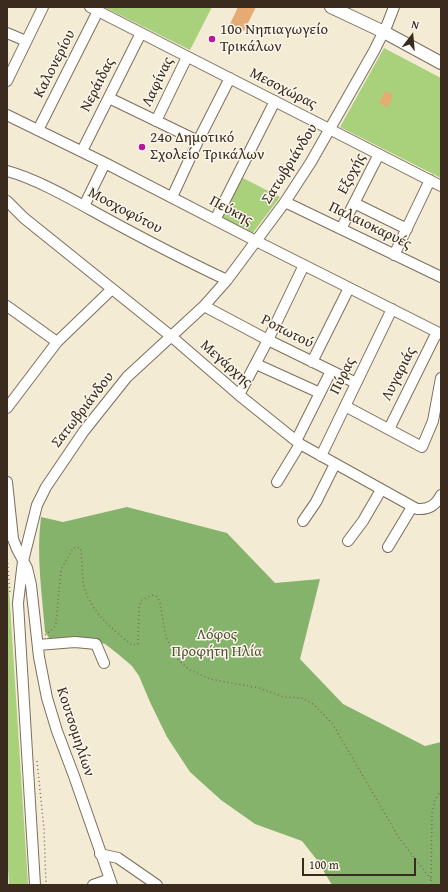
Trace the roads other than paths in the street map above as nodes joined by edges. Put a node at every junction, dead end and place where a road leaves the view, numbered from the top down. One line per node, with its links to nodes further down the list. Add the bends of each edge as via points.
1 (43, 7): 8 (street)
2 (331, 7): 5 (main road)
3 (394, 7): 5 (street, Σατωβριάνδου)
4 (94, 9): 7 (street, Μεσοχώρας); 18 (street, Καλονερίου)
5 (384, 32): 10 (main road); 17 (street, Σατωβριάνδου)
6 (7, 33): 8 (street)
7 (141, 33): 9 (street, Μεσοχώρας); 13 (street, Νεράιδας)
8 (26, 41): 12 (street)
9 (187, 57): 11 (street, Μεσοχώρας); 16 (street, Λαφίνας)
10 (441, 63)
11 (230, 78): 14 (street, Μεσοχώρας); 19 (street)
12 (7, 81)
13 (109, 98): 16 (street); 20 (street, Νεράιδας)
14 (275, 101): 17 (street, Μεσοχώρας); 31 (street)
15 (7, 115): 18 (street, Πεύκης)
16 (156, 121): 19 (street)
17 (330, 129): 21 (street, Μεσοχώρας); 28 (street, Σατωβριάνδου)
18 (38, 130): 20 (street, Πεύκης)
19 (198, 141): 26 (street)
20 (82, 151): 22 (street, Πεύκης)
21 (379, 154): 24 (street, Μεσοχώρας); 29 (street, Εξοχής)
22 (106, 163): 26 (street, Πεύκης); 30 (street)
23 (7, 171): 30 (street, Μοσχοφύτου)
24 (430, 180): 25 (street, Μεσοχώρας); 33 (street)
25 (441, 186)
26 (172, 197): 31 (street, Πεύκης)
27 (7, 201): 39 (street, Μεγάρχης, via 24,218)
28 (285, 202): 32 (street, Παλαιοκαρυές); 34 (street, Σατωβριάνδου)
29 (354, 203): 32 (street, Εξοχής); 33 (street)
30 (84, 206): 38 (street, Μοσχοφύτου, via 174,255)
31 (215, 220): 34 (street, Πεύκης)
32 (341, 229): 35 (street, Παλαιοκαρυές)
33 (407, 229): 35 (street)
34 (256, 242): 36 (street, Πεύκης); 38 (street, Σατωβριάνδου)
35 (394, 255): 37 (street, Παλαιοκαρυές)
36 (304, 265): 40 (street, Πεύκης); 46 (street)
37 (441, 276)
38 (227, 280): 42 (street, Σατωβριάνδου)
39 (112, 288): 45 (street, Μεγάρχης); 47 (street)
40 (349, 288): 43 (street, Πεύκης); 48 (street)
41 (7, 306): 47 (street)
42 (204, 306): 45 (street, Σατωβριάνδου); 46 (street, Ροπωτού)
43 (392, 309): 44 (street, Πεύκης); 52 (street, Πύρας)
44 (439, 333): 57 (street, Λυγαριάς)
45 (172, 337): 54 (street, Μεγάρχης); 69 (street, Σατωβριάνδου, via 124,382 84,431 52,478 37,505)
46 (268, 340): 48 (street, Ροπωτού); 49 (street)
47 (57, 342): 56 (street)
48 (312, 362): 50 (street, Ροπωτού)
49 (256, 364): 53 (street); 54 (street)
50 (331, 371): 52 (street, Ροπωτού); 53 (street)
51 (441, 378): 57 (street, via 433,421 422,447)
52 (356, 383): 55 (street, Πύρας)
53 (320, 393): 58 (street)
54 (239, 395): 58 (street, Μεγάρχης)
55 (345, 406): 57 (street); 59 (street, Πύρας)
56 (7, 408)
57 (389, 429)
58 (298, 442): 59 (street, Μεγάρχης); 62 (street)
59 (321, 456): 60 (street, Μεγάρχης)
60 (335, 464): 63 (street, Μεγάρχης); 66 (street)
61 (7, 482): 69 (street, Κουτσομηλίων, via 16,549)
62 (277, 482)
63 (381, 490): 65 (street, Μεγάρχης); 67 (street)
64 (441, 495): 65 (street, via 431,507)
65 (412, 507): 68 (street)
66 (304, 521)
67 (348, 541)
68 (388, 547)
69 (23, 561): 70 (street, Κουτσομηλίων, via 31,585); 74 (street, Σατωβριάνδου, via 18,615)
70 (37, 641): 71 (street, via 96,644); 72 (street, Κουτσομηλίων, via 51,714)
71 (104, 663)
72 (100, 854): 73 (street, Κουτσομηλίων); 76 (street, via 118,858)
73 (111, 882): 75 (street)
74 (35, 885)
75 (92, 885)
76 (157, 885)

